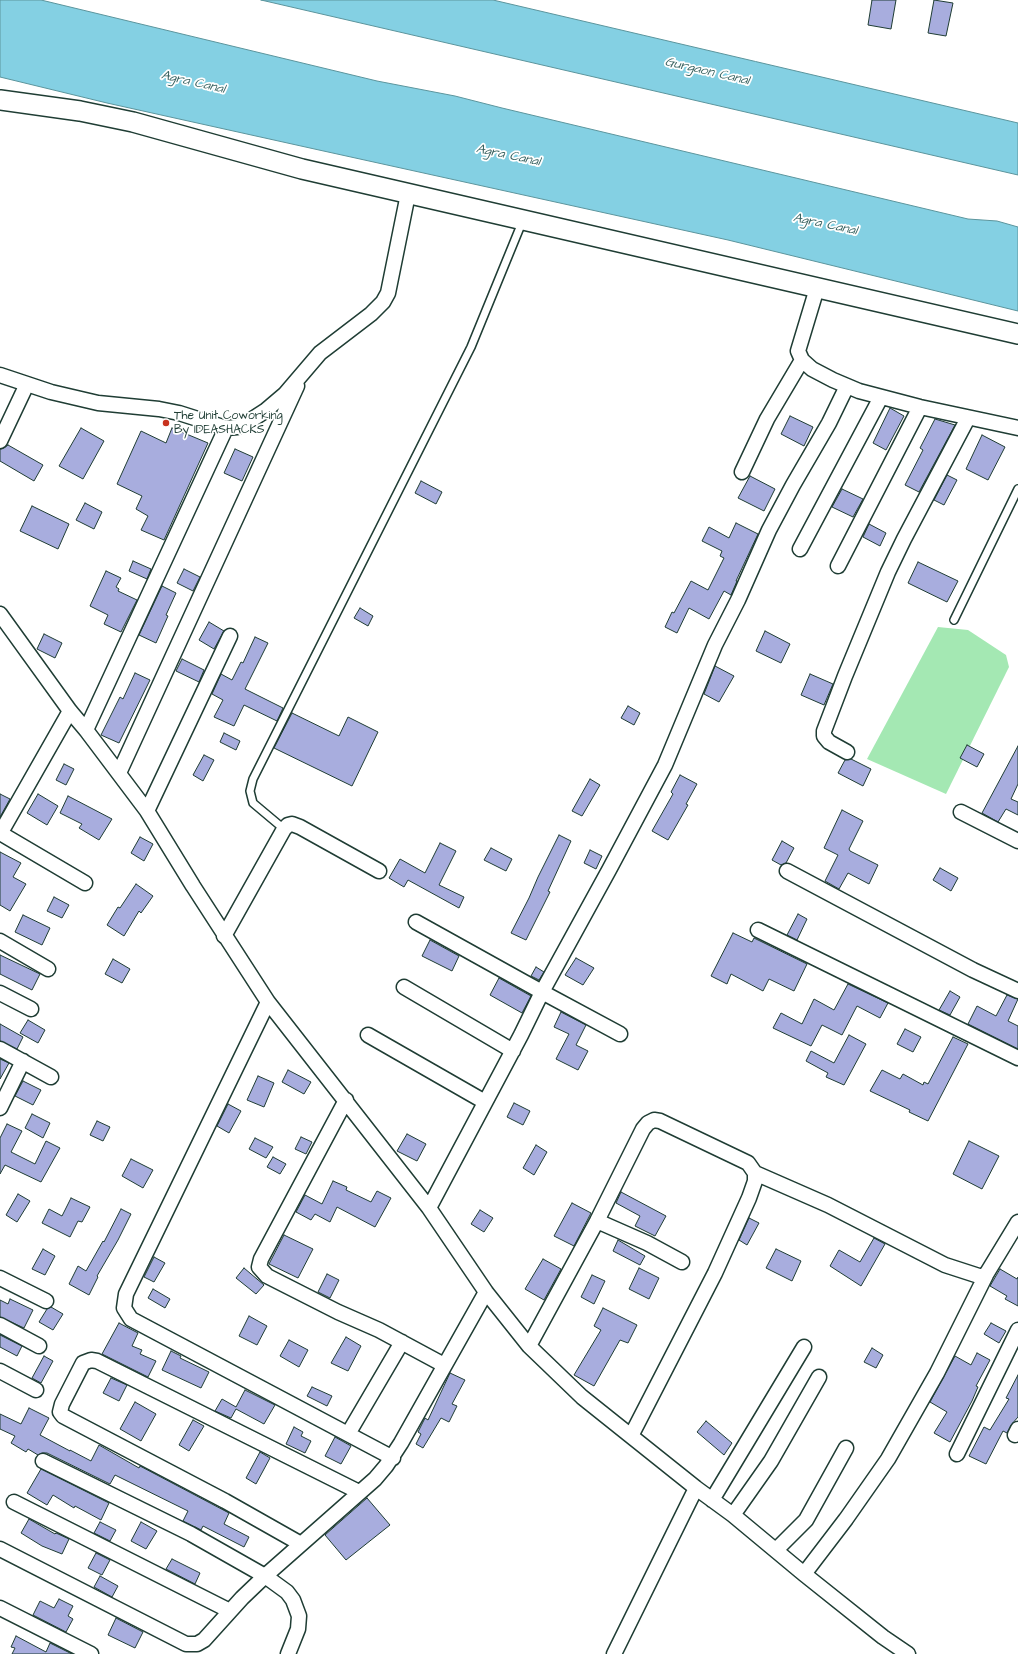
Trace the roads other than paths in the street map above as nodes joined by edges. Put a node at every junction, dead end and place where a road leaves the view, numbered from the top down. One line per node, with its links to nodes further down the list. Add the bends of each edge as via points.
1 (0, 100): 2 (street, via 133,122 302,169)
2 (408, 194): 3 (street); 7 (street, via 392,277 383,302 372,314 320,353)
3 (523, 220): 4 (street); 30 (lane, via 471,347 254,779 250,791 253,803)
4 (817, 288): 5 (street); 6 (street, via 798,346)
5 (1018, 334)
6 (802, 360): 10 (street, via 812,369); 17 (street, via 767,419)
7 (302, 374): 14 (street, via 265,411 242,425); 27 (street)
8 (0, 375): 9 (street)
9 (27, 384): 14 (street, via 98,403 159,408); 16 (street)
10 (847, 386): 11 (street); 42 (street, via 826,429 769,530 664,765)
11 (881, 397): 12 (street); 19 (street)
12 (920, 407): 13 (street); 20 (street)
13 (968, 418): 15 (street); 26 (street, via 893,561 824,731 824,736 829,742)
14 (226, 428): 25 (street)
15 (1018, 428)
16 (0, 441)
17 (742, 472)
18 (1018, 489): 22 (lane)
19 (800, 548)
20 (838, 566)
21 (0, 614): 24 (street)
22 (954, 620)
23 (230, 636): 28 (street)
24 (70, 711): 25 (street); 31 (street)
25 (86, 730): 27 (street)
26 (847, 752)
27 (118, 773): 28 (street)
28 (147, 811): 38 (street)
29 (961, 812): 32 (street)
30 (284, 829): 33 (street, via 292,824 300,827); 38 (street)
31 (0, 834): 35 (street)
32 (1018, 841)
33 (379, 871)
34 (787, 871): 43 (street)
35 (85, 883)
36 (416, 922): 42 (street)
37 (758, 930): 51 (street)
38 (224, 936): 45 (street)
39 (0, 941): 40 (street)
40 (48, 969)
41 (404, 987): 50 (street)
42 (542, 992): 47 (street); 50 (street)
43 (1018, 992)
44 (0, 993): 46 (street)
45 (268, 1002): 54 (street); 76 (street, via 126,1294 124,1308 131,1319)
46 (31, 1009)
47 (620, 1034)
48 (368, 1035): 55 (street)
49 (0, 1049): 52 (street)
50 (513, 1051): 55 (street)
51 (1018, 1058)
52 (23, 1061): 53 (street); 56 (street)
53 (51, 1077)
54 (346, 1100): 58 (street); 68 (street, via 260,1259 259,1267 267,1276)
55 (485, 1102): 58 (street)
56 (0, 1108)
57 (755, 1174): 59 (street, via 753,1168 743,1160 654,1120 643,1129); 62 (street, via 828,1205 944,1265 982,1277); 77 (street, via 749,1198 715,1273)
58 (429, 1208): 64 (street)
59 (597, 1221): 61 (street, via 648,1243); 70 (street)
60 (1018, 1222): 62 (street)
61 (682, 1262)
62 (986, 1275): 90 (street, via 937,1373 888,1459)
63 (0, 1278): 65 (street)
64 (486, 1292): 70 (street); 72 (street)
65 (46, 1301)
66 (0, 1325): 69 (street)
67 (1018, 1330): 79 (street)
68 (402, 1342): 72 (street); 76 (street)
69 (39, 1346)
70 (529, 1346): 77 (street, via 582,1397)
71 (804, 1347): 84 (street)
72 (444, 1365): 80 (street)
73 (0, 1371): 75 (street)
74 (819, 1377): 86 (street, via 771,1461)
75 (36, 1390)
76 (348, 1434): 80 (street)
77 (630, 1436): 82 (street)
78 (846, 1448): 89 (street, via 806,1520)
79 (957, 1454)
80 (393, 1458): 83 (street, via 380,1474)
81 (44, 1461): 91 (street, via 191,1534)
82 (696, 1488): 84 (street); 96 (street)
83 (359, 1492): 87 (street); 87 (street, via 97,1361 84,1363 62,1404 60,1412 63,1416 224,1500)
84 (712, 1500): 86 (street)
85 (14, 1502): 93 (street)
86 (733, 1515): 89 (street)
87 (301, 1544): 91 (street)
88 (0, 1549): 93 (street, via 186,1644 197,1644 204,1640)
89 (776, 1550): 90 (street)
90 (804, 1574): 97 (street)
91 (265, 1576): 93 (street); 95 (street, via 287,1592 294,1600 300,1616 298,1629)
92 (0, 1608): 94 (street)
93 (230, 1611)
94 (87, 1653)
95 (288, 1654)
96 (614, 1654)
97 (908, 1654)

